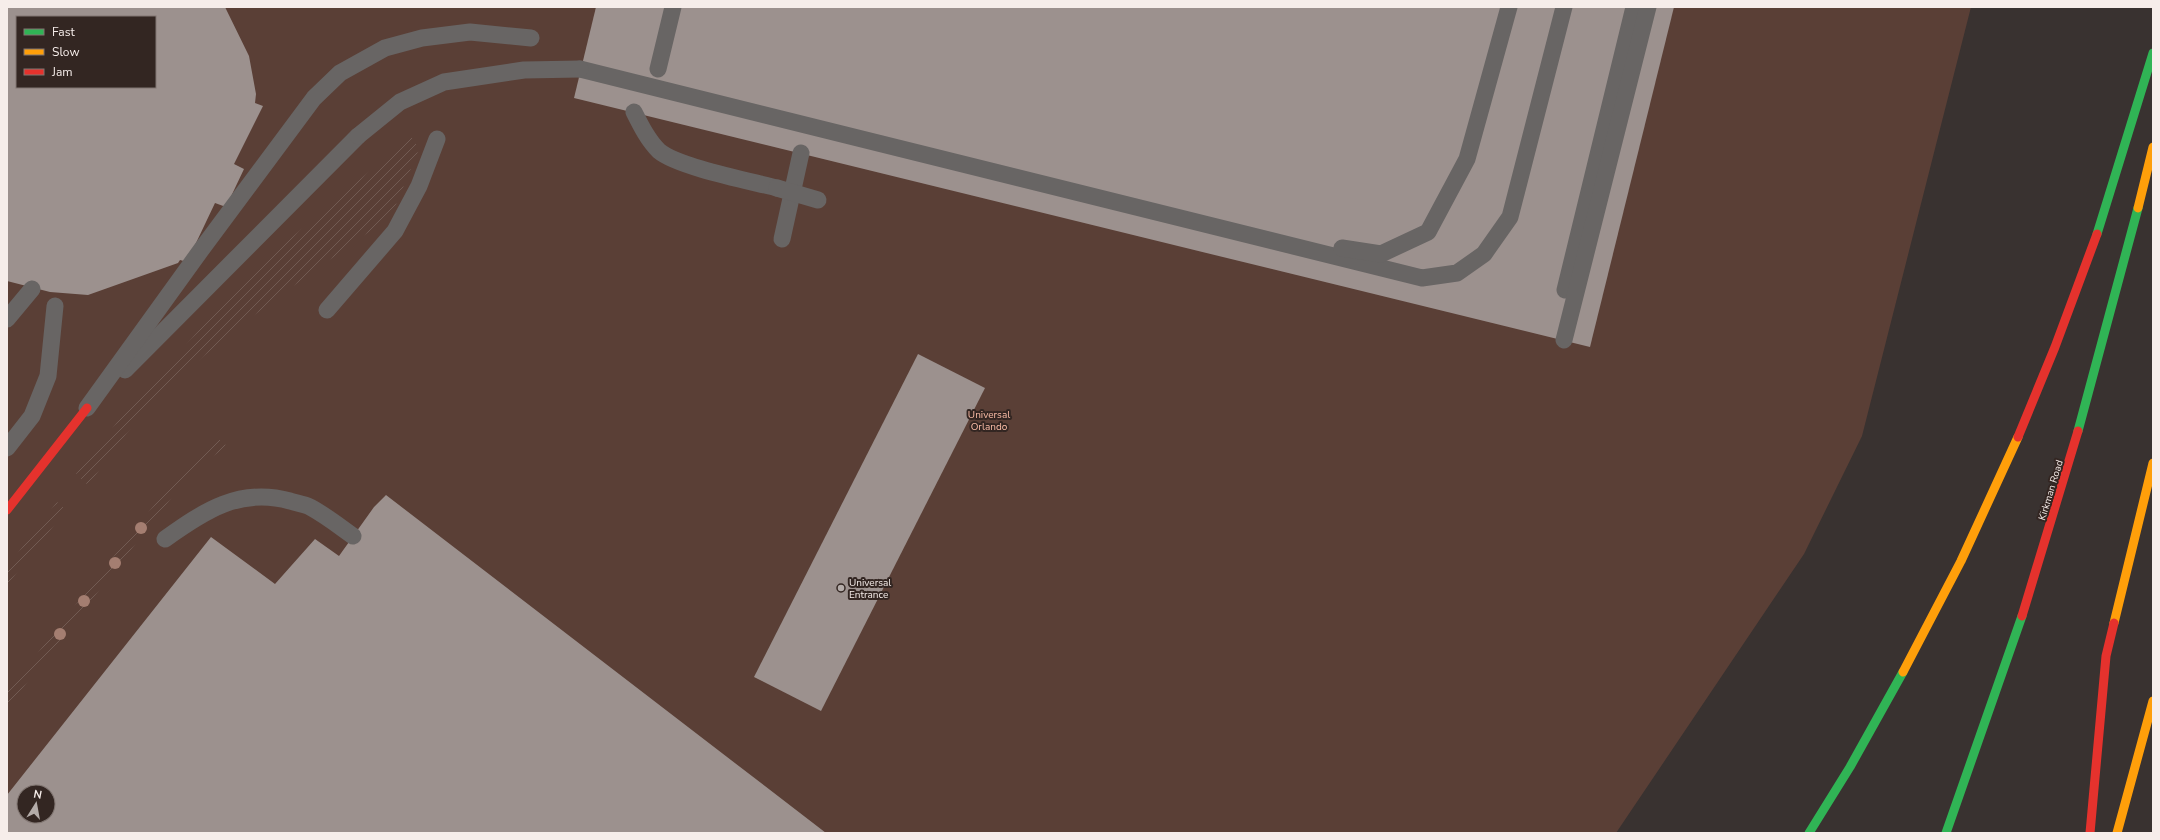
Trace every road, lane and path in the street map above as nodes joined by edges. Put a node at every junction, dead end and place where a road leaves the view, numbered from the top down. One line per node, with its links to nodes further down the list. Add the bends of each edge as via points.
1 (673, 7): 8 (lane)
2 (1509, 7): 14 (lane, via 1467,160 1428,232 1381,254)
3 (1564, 7): 14 (lane, via 1510,217 1484,254 1457,273 1422,278)
4 (1634, 7): 5 (lane, via 1560,334)
5 (1648, 7)
6 (531, 38): 20 (lane, via 470,32 422,38 385,48 340,73 314,98)
7 (2153, 53): 27 (main road, via 2083,273 2037,393 1985,510 1932,619 1862,745)
8 (658, 69)
9 (634, 112): 13 (lane, bridge, via 660,152 680,162)
10 (437, 139): 18 (lane, via 419,186 395,231)
11 (2153, 147): 28 (main road, Kirkman Road, via 2122,273 2074,448 2034,579)
12 (801, 154): 15 (lane)
13 (818, 200)
14 (1245, 233): 20 (lane, bridge, via 1018,179 580,68 524,70 444,82 400,102 358,136)
15 (782, 239)
16 (32, 289): 19 (lane)
17 (55, 306): 21 (lane, via 48,376 32,416)
18 (327, 310)
19 (7, 319)
20 (87, 408): 23 (main road)
21 (7, 448)
22 (2153, 463): 29 (main road, via 2106,656)
23 (7, 510)
24 (353, 536): 25 (lane, via 309,507 274,497 253,496 227,502 194,518)
25 (165, 539)
26 (2153, 700): 30 (main road)
27 (1809, 833)
28 (1946, 833)
29 (2090, 833)
30 (2117, 833)

